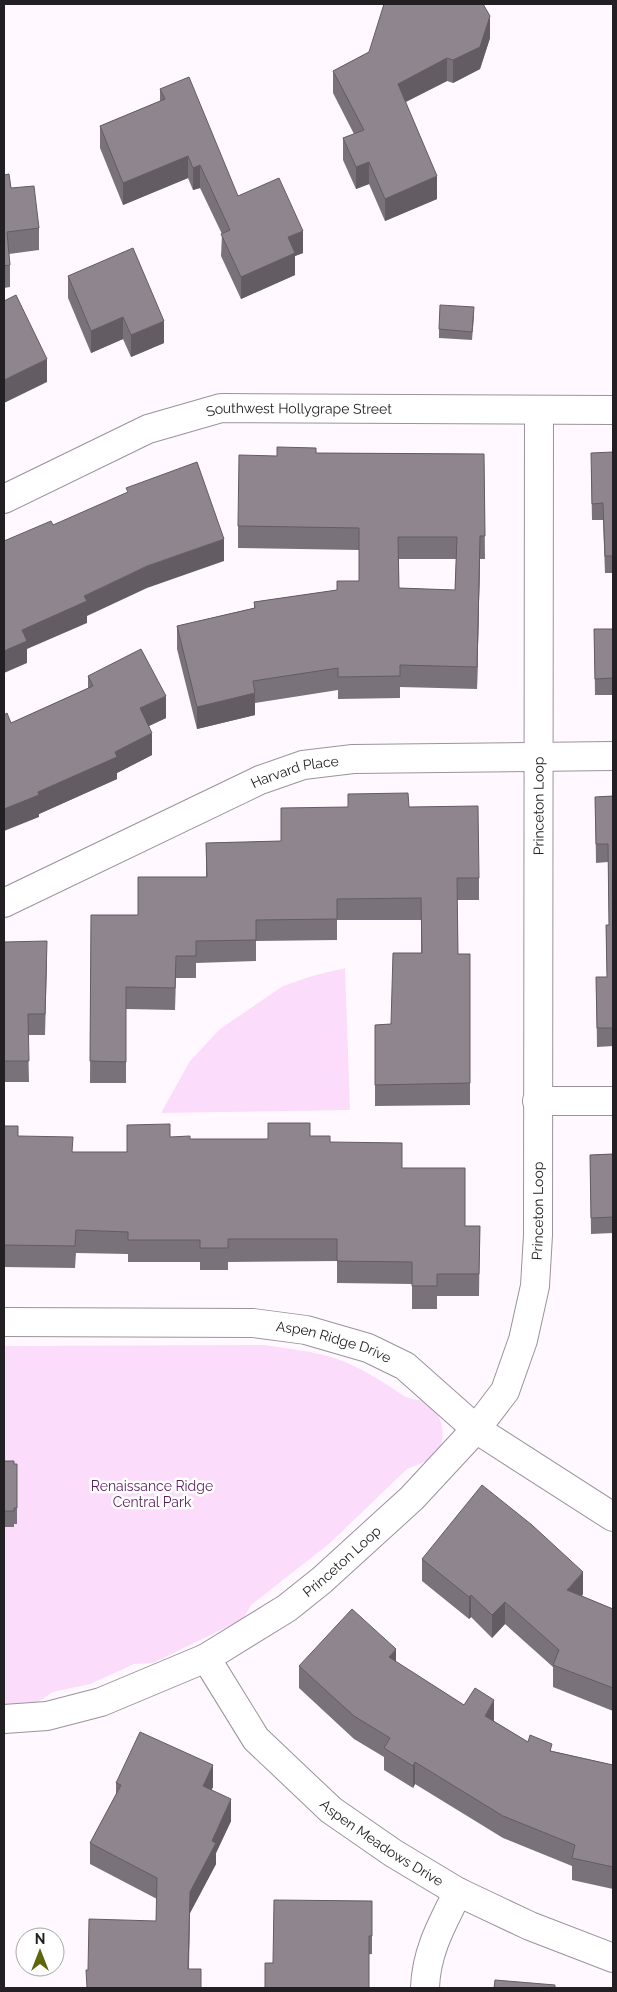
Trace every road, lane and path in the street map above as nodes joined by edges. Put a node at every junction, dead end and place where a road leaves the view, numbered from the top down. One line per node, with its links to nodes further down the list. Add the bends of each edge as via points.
1 (539, 410): 2 (street, Southwest Hollygrape Street); 3 (street, Southwest Hollygrape Street, via 221,408 148,430); 4 (street, Princeton Loop)
2 (613, 410)
3 (4, 498)
4 (538, 756): 5 (street, Harvard Place); 6 (street, Harvard Place, via 388,758 303,765 260,780); 7 (street, Princeton Loop)
5 (613, 756)
6 (4, 903)
7 (537, 1101): 8 (street); 10 (street, Princeton Loop, via 535,1286 523,1340 505,1391)
8 (613, 1102)
9 (4, 1322): 10 (street, Aspen Ridge Drive, via 253,1323 306,1330 368,1348 405,1366)
10 (476, 1429): 11 (street, Aspen Ridge Drive); 12 (street, Princeton Loop, via 412,1498 322,1580 287,1608)
11 (613, 1517)
12 (206, 1658): 13 (street, Princeton Loop, via 101,1702 47,1716); 14 (street, Aspen Meadows Drive, via 256,1739 331,1810)
13 (4, 1719)
14 (458, 1892): 15 (street, Aspen Meadows Drive, via 530,1926); 16 (street, via 433,1943)
15 (613, 1958)
16 (425, 1988)

